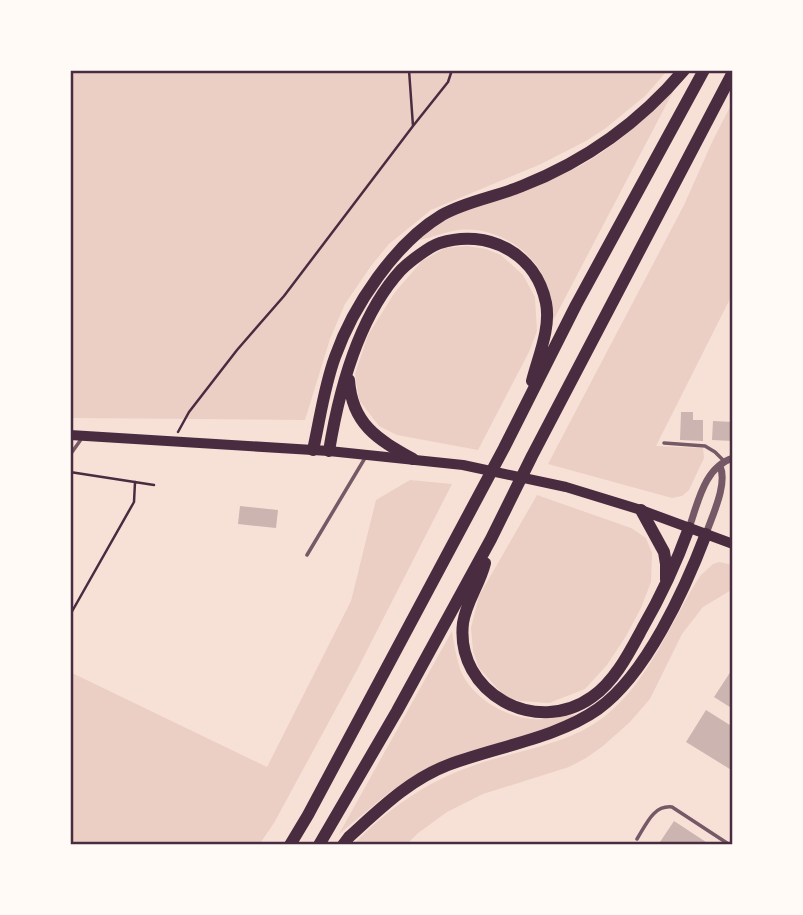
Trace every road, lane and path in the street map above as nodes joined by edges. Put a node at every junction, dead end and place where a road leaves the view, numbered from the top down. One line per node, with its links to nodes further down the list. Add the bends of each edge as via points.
1 (408, 70): 6 (path)
2 (452, 70): 6 (path, via 449,82)
3 (684, 70): 13 (highway, via 619,133 522,186 442,215 392,259 373,282 334,358)
4 (704, 70): 8 (highway)
5 (733, 72): 26 (highway)
6 (413, 126): 11 (path, via 189,412)
7 (348, 372): 8 (highway, via 374,308 402,270 437,243 478,238 519,256 542,286 547,319); 14 (highway); 18 (highway, via 350,394 362,423)
8 (526, 405): 32 (highway)
9 (70, 435): 10 (main road)
10 (83, 437): 11 (main road); 15 (lane)
11 (173, 440): 13 (main road)
12 (664, 443): 19 (lane, via 705,446)
13 (313, 450): 14 (main road)
14 (329, 451): 16 (main road)
15 (70, 455)
16 (367, 455): 18 (main road); 28 (lane)
17 (733, 458): 19 (street)
18 (413, 459): 23 (main road, via 566,488)
19 (722, 464): 24 (street, via 707,480); 25 (street, via 722,484)
20 (70, 472): 21 (path)
21 (135, 482): 22 (path); 30 (path, via 134,502)
22 (154, 485)
23 (641, 510): 24 (main road); 29 (highway, via 664,552)
24 (689, 528): 25 (main road); 29 (highway)
25 (706, 534): 27 (main road); 34 (highway, via 655,641 614,696 561,729 445,766 401,790)
26 (491, 539): 29 (highway, via 463,623 464,645 481,682 492,694 520,709 569,709 592,697 628,655); 33 (highway)
27 (733, 544)
28 (307, 555)
29 (666, 587)
30 (70, 615)
31 (637, 839): 35 (lane, via 652,815 672,807)
32 (290, 845)
33 (319, 845)
34 (343, 845)
35 (730, 845)

